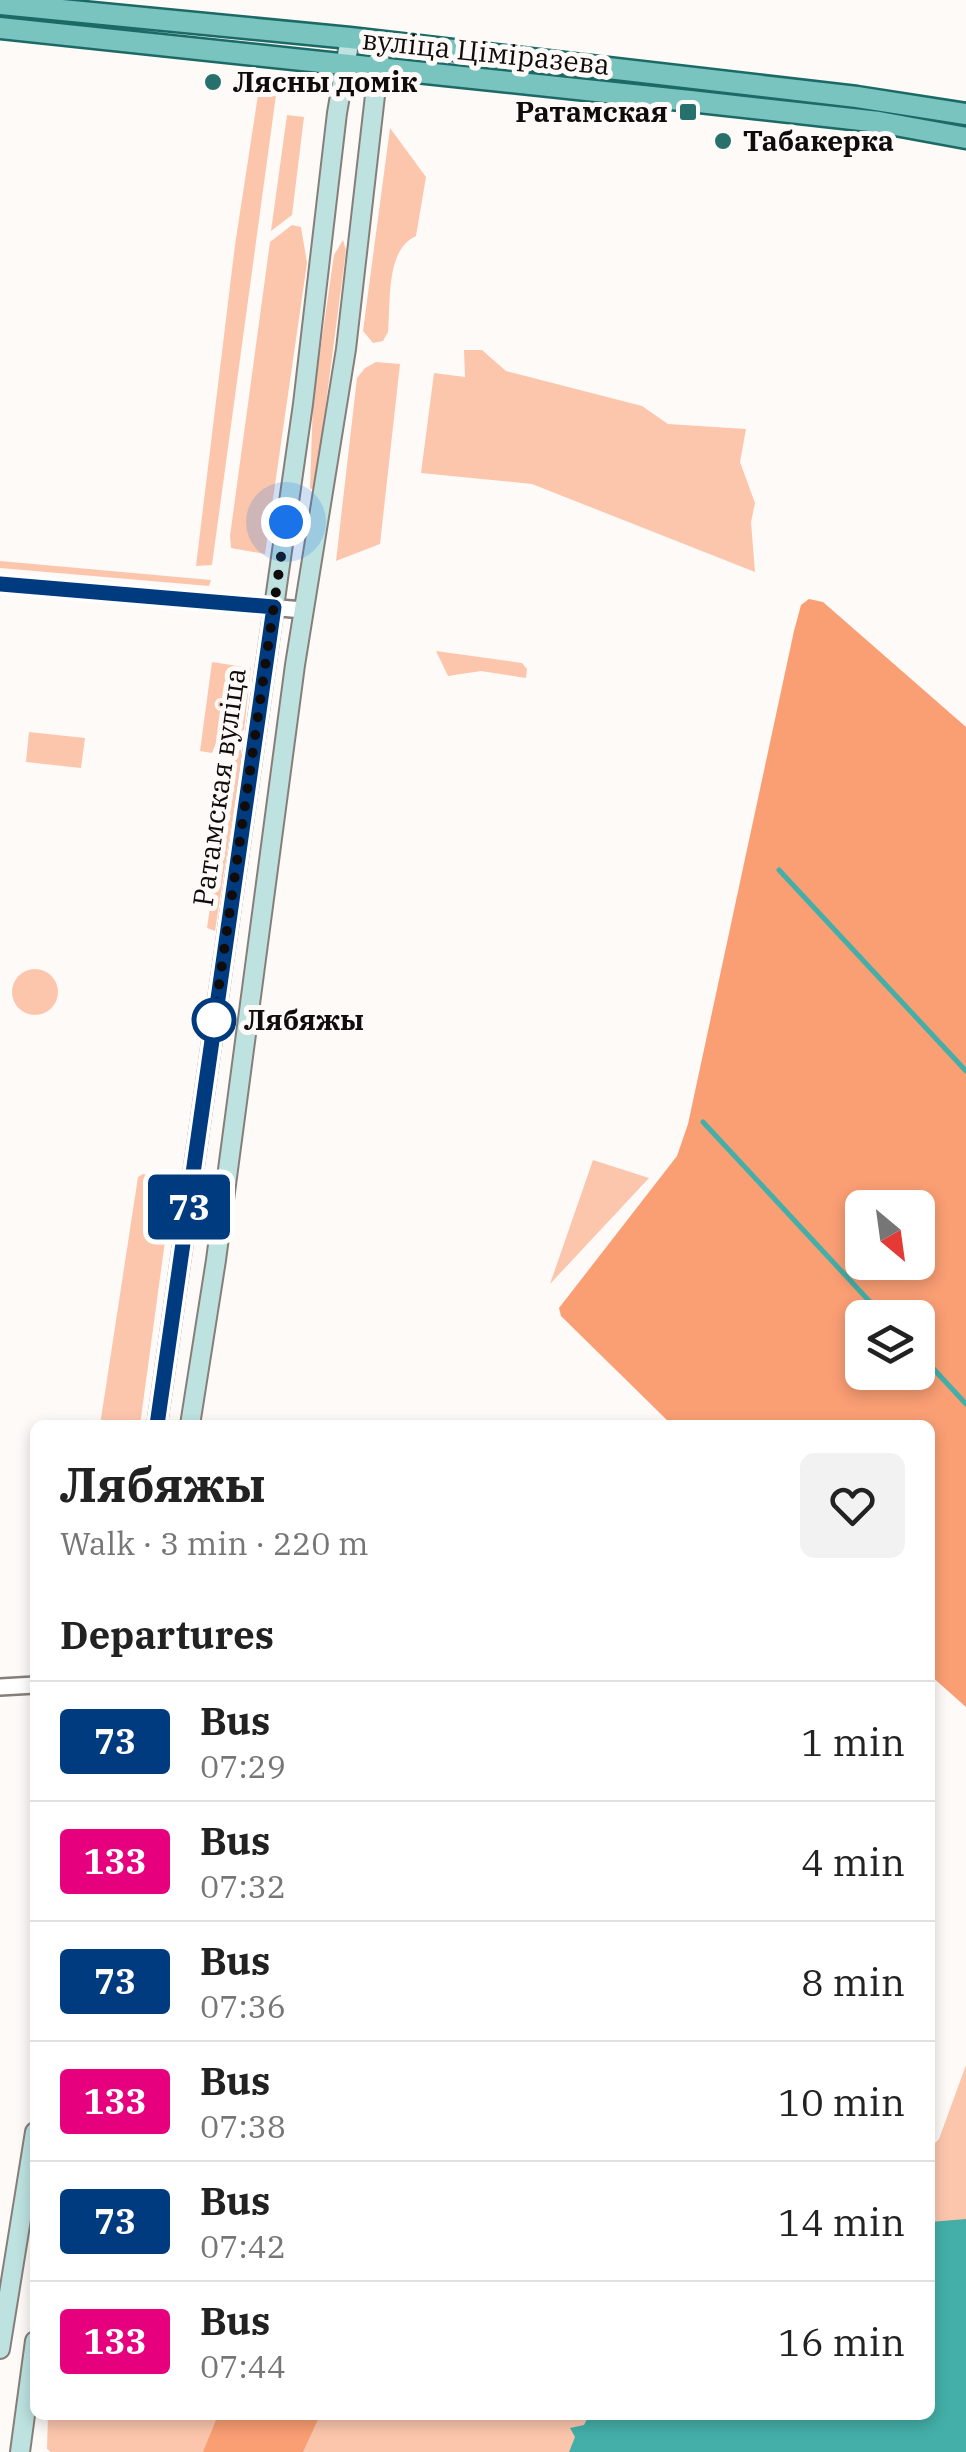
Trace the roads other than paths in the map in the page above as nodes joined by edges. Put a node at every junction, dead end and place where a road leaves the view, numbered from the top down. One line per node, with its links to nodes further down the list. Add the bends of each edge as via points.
1 (0, 4): 3 (main road, вуліца Ціміразева)
2 (0, 28): 5 (main road, вуліца Ціміразева)
3 (350, 38): 4 (main road, вуліца Ціміразева); 5 (main road, Ратамская вуліца)
4 (381, 43): 6 (main road, Ратамская вуліца); 7 (main road, вуліца Ціміразева)
5 (344, 64): 6 (main road, вуліца Ціміразева); 10 (main road, Ратамская вуліца)
6 (378, 68): 8 (main road, вуліца Ціміразева, via 860,120); 11 (main road, Ратамская вуліца, via 346,349)
7 (966, 114)
8 (966, 138)
9 (0, 584): 10 (street)
10 (274, 607): 11 (street); 12 (main road, Ратамская вуліца)
11 (303, 610): 13 (main road, Ратамская вуліца)
12 (158, 1420)
13 (191, 1420)
14 (30, 1685): 15 (street)
15 (0, 1687)
16 (30, 2163): 17 (main road)
17 (0, 2348)
18 (30, 2377): 19 (main road)
19 (20, 2452)

